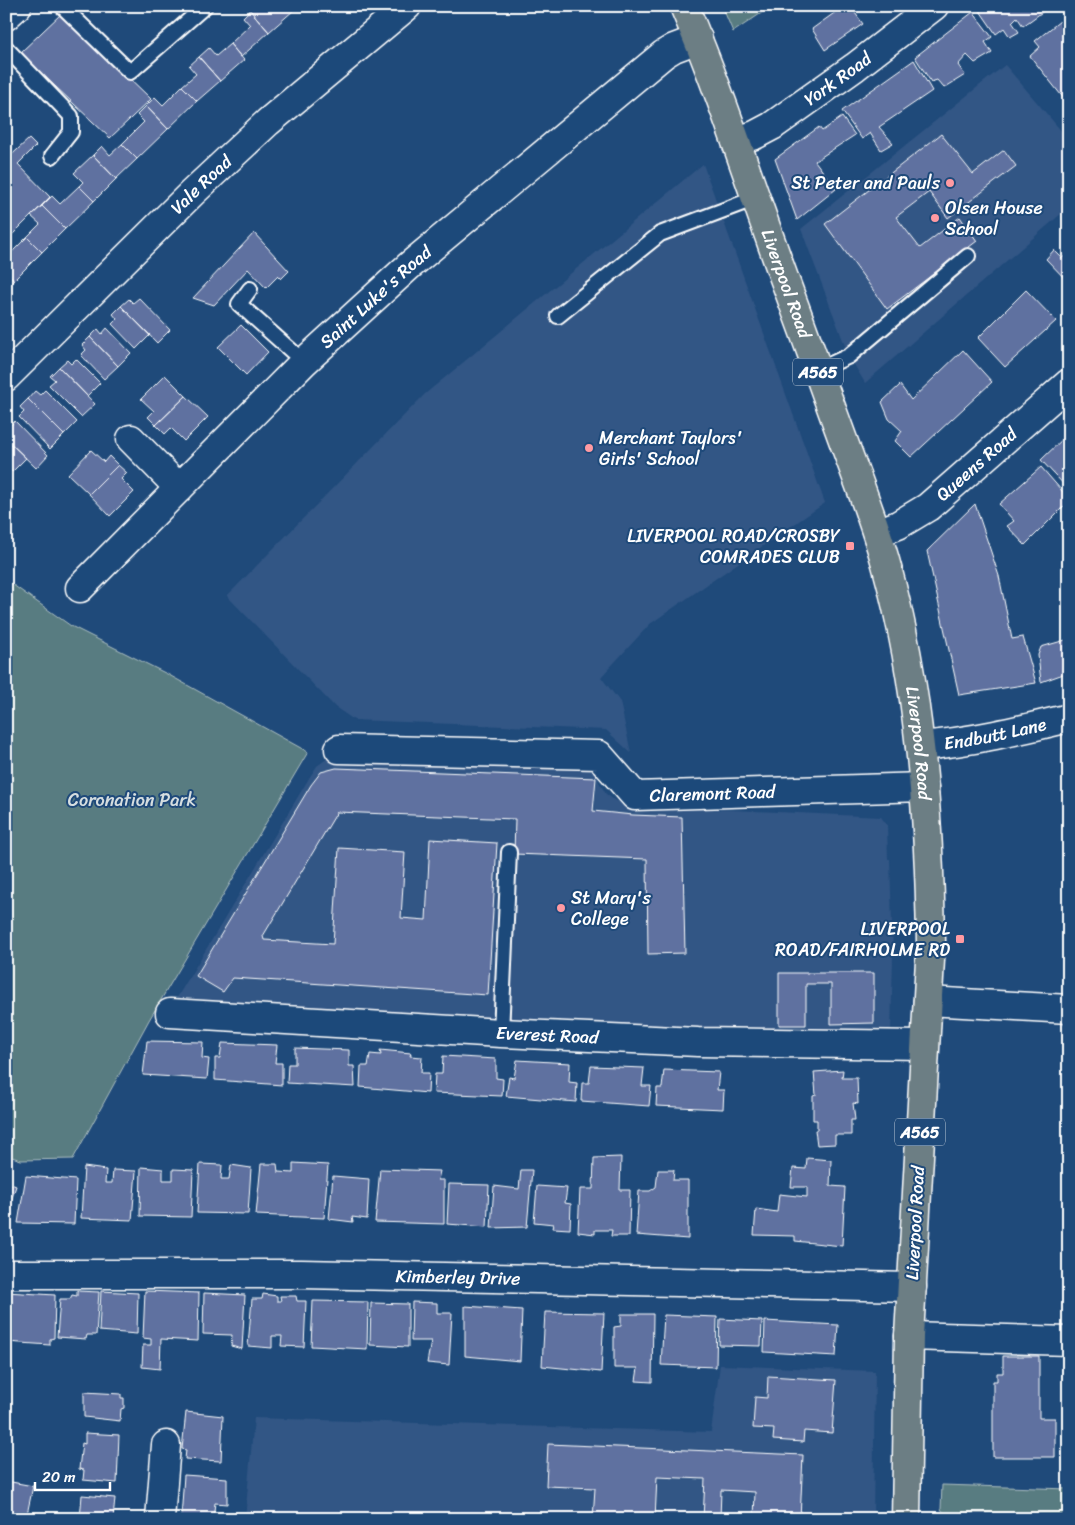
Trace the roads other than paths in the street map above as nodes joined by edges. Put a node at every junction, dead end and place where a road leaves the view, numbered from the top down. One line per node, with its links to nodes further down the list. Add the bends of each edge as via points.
1 (17, 6): 7 (street)
2 (62, 6): 3 (lane, via 130,72)
3 (205, 6)
4 (407, 6): 18 (street, Vale Road, via 268,122)
5 (684, 6): 8 (highway, Liverpool Road / A565)
6 (934, 6): 10 (street, York Road, via 772,126)
7 (6, 16)
8 (698, 39): 10 (highway, Liverpool Road / A565); 16 (street, Saint Luke's Road, via 664,54 624,86 409,266)
9 (6, 48): 11 (lane, via 71,116 71,132)
10 (736, 142): 12 (highway, Liverpool Road / A565)
11 (52, 156)
12 (756, 198): 15 (lane, via 660,234); 17 (highway, Liverpool Road / A565)
13 (968, 256): 17 (lane, via 850,356)
14 (250, 289): 16 (lane, via 239,304)
15 (558, 316)
16 (304, 362): 21 (street, Saint Luke's Road)
17 (818, 370): 22 (highway, Liverpool Road / A565)
18 (6, 378)
19 (1069, 382): 22 (street, Queens Road, via 928,507)
20 (131, 440): 21 (street)
21 (179, 488): 23 (street, Saint Luke's Road)
22 (877, 533): 25 (highway, Liverpool Road / A565, via 905,642)
23 (80, 588)
24 (1069, 718): 25 (street, Endbutt Lane, via 954,743)
25 (920, 746): 27 (highway, Liverpool Road / A565)
26 (339, 749): 27 (street, Claremont Road, via 599,755 635,796)
27 (924, 787): 29 (highway, Liverpool Road / A565, via 930,878)
28 (509, 852): 32 (lane)
29 (928, 1001): 30 (street); 33 (highway, Liverpool Road / A565)
30 (1069, 1009)
31 (170, 1013): 32 (street, Everest Road)
32 (501, 1033): 33 (street, Everest Road, via 698,1042)
33 (924, 1046): 35 (highway, Liverpool Road / A565)
34 (6, 1274): 35 (street, Kimberley Drive, via 312,1274)
35 (912, 1287): 36 (highway, Liverpool Road / A565)
36 (909, 1336): 37 (street); 40 (highway, Liverpool Road / A565)
37 (1069, 1341)
38 (166, 1445): 39 (street)
39 (160, 1519)
40 (906, 1519): 41 (lane)
41 (922, 1519)

